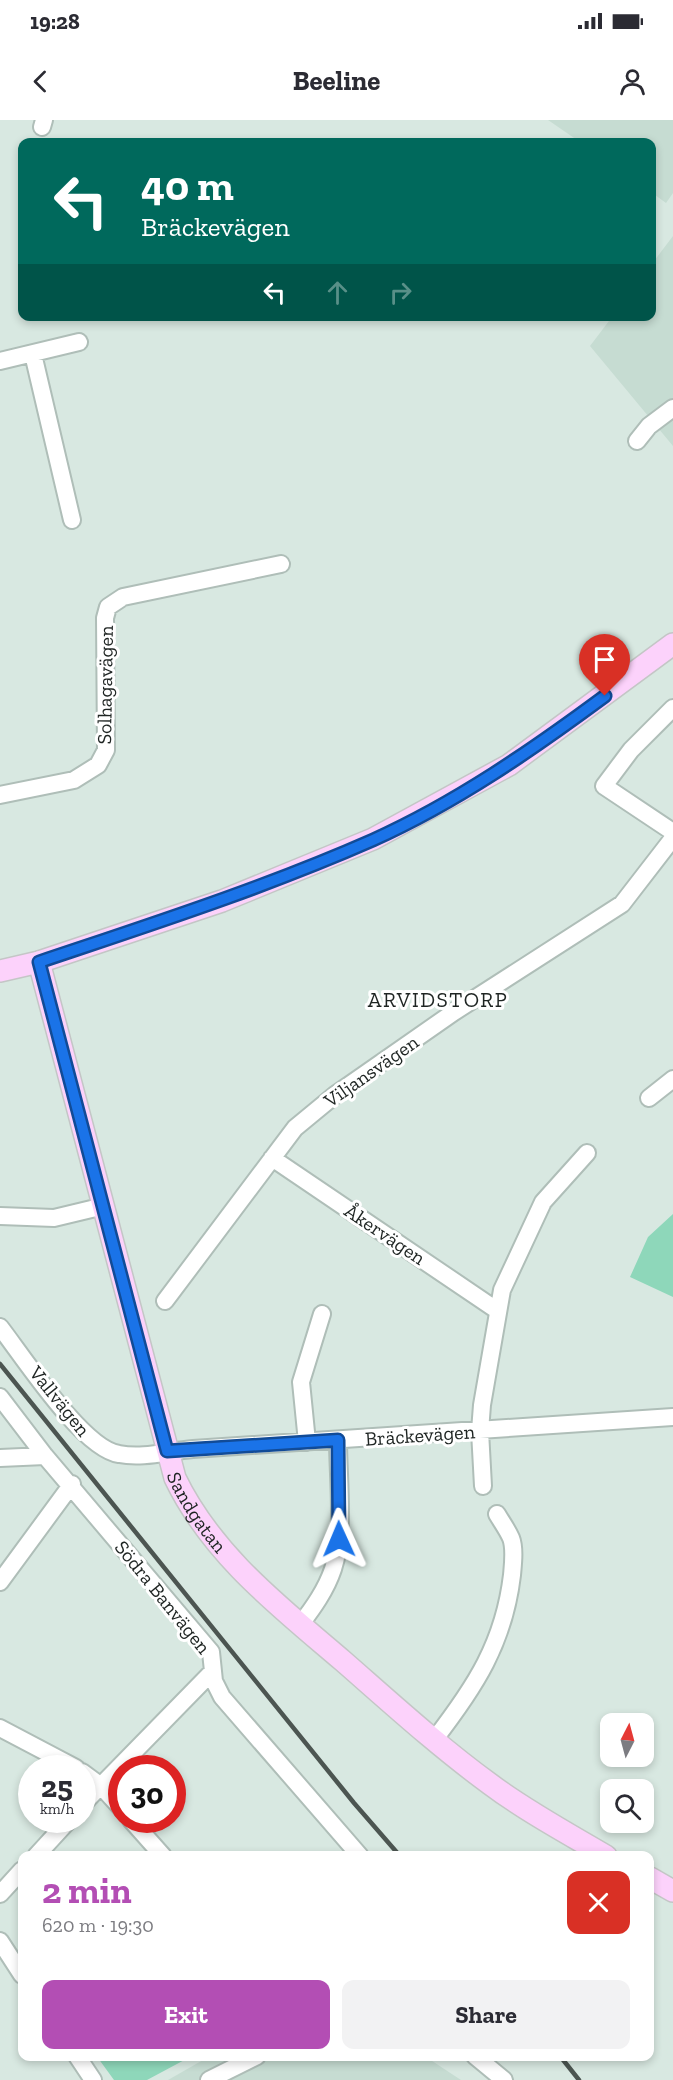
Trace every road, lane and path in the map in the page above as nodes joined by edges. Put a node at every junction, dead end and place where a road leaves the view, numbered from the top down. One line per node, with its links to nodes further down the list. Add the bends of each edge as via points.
1 (79, 342): 2 (street)
2 (33, 354): 3 (street); 6 (street)
3 (0, 361)
4 (673, 408): 5 (street)
5 (637, 441)
6 (72, 520)
7 (281, 564): 10 (street, Solhagavägen, via 112,602 105,618 106,750 98,765 74,780)
8 (673, 644): 13 (main road, via 509,765 373,839 222,901)
9 (673, 708): 11 (street, via 631,750 604,786)
10 (0, 795)
11 (673, 832)
12 (673, 838): 18 (street, Viljansvägen, via 622,904 454,1012 335,1095 295,1128)
13 (39, 962): 14 (main road); 19 (main road, Sandgatan)
14 (0, 971)
15 (673, 1079): 16 (street)
16 (649, 1098)
17 (587, 1153): 22 (street, via 543,1202 502,1290)
18 (272, 1158): 21 (street, Viljansvägen); 22 (street, Åkervägen)
19 (104, 1206): 20 (street, via 54,1218); 30 (main road, Sandgatan)
20 (0, 1216)
21 (165, 1301)
22 (498, 1311): 27 (street)
23 (322, 1314): 29 (street, via 301,1382)
24 (0, 1327): 30 (street, Vallvägen, via 82,1432 99,1448 142,1456)
25 (0, 1397): 31 (street, Södra Banvägen)
26 (673, 1417): 27 (street, Bräckevägen)
27 (480, 1431): 28 (street, Bräckevägen); 34 (street)
28 (338, 1440): 29 (street, Bräckevägen); 37 (street, via 339,1539 333,1569 318,1602)
29 (307, 1442): 30 (street, Bräckevägen)
30 (167, 1451): 37 (main road, Sandgatan, via 175,1478 200,1524 232,1562)
31 (45, 1456): 32 (street); 33 (street, Södra Banvägen)
32 (0, 1458)
33 (72, 1484): 36 (street); 38 (street, Södra Banvägen, via 211,1652)
34 (483, 1486)
35 (497, 1514): 40 (street, via 512,1539 510,1595 500,1630 470,1693)
36 (0, 1582)
37 (300, 1625): 40 (main road, Sandgatan)
38 (213, 1671): 43 (street); 50 (street, Södra Banvägen, via 222,1697)
39 (0, 1728): 41 (street)
40 (434, 1740): 51 (main road, Sandgatan, via 490,1785)
41 (51, 1755)
42 (96, 1782): 43 (street)
43 (101, 1786): 44 (street); 45 (street)
44 (96, 1791)
45 (108, 1794)
46 (57, 1833): 48 (street)
47 (143, 1833): 49 (street)
48 (41, 1851)
49 (159, 1851)
50 (356, 1851)
51 (597, 1851)
52 (18, 1874): 55 (street)
53 (654, 1880): 54 (main road)
54 (673, 1890)
55 (0, 1894)
56 (0, 1941): 57 (street)
57 (18, 1969)
58 (80, 2061): 61 (street)
59 (247, 2061): 62 (street)
60 (482, 2061): 63 (street)
61 (93, 2080)
62 (208, 2080)
63 (504, 2080)

